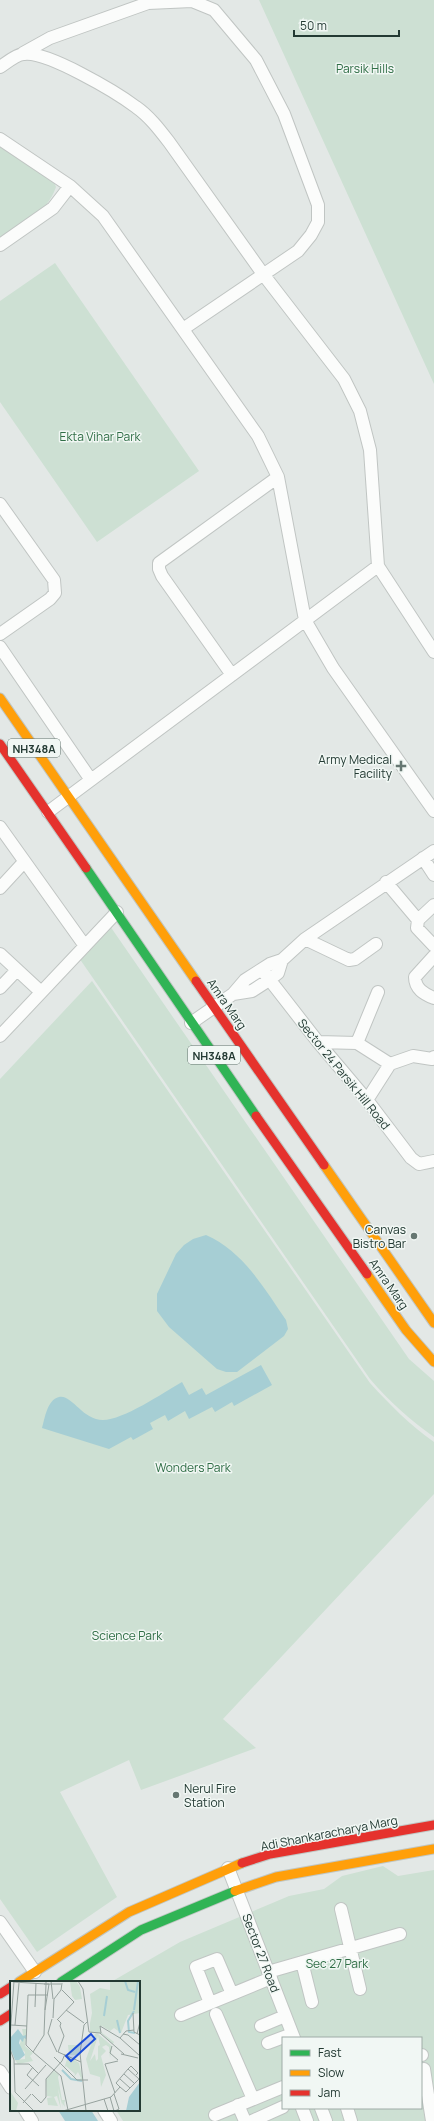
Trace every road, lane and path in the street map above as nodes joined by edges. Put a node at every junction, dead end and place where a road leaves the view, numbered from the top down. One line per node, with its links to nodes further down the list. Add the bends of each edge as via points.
1 (23, 53): 2 (street); 6 (street, via 61,63 136,107 153,122); 6 (street, via 50,38 148,3 192,1 214,10 256,60 284,114 318,205 318,222 311,235 298,251)
2 (0, 67)
3 (0, 139): 4 (street)
4 (70, 186): 5 (street, via 53,208); 7 (street, via 103,216)
5 (0, 244)
6 (263, 274): 7 (street); 10 (street, via 344,379 360,411 370,450)
7 (184, 329): 8 (street, via 258,436)
8 (278, 477): 11 (street); 15 (street, via 159,563 162,576)
9 (0, 504): 12 (street, via 56,586 55,593 50,599)
10 (378, 566): 11 (street); 14 (street)
11 (305, 620): 15 (street); 20 (street, via 333,668)
12 (0, 634)
13 (0, 647): 18 (street)
14 (434, 652)
15 (232, 675): 18 (street)
16 (0, 698): 19 (main road, Amra Marg / NH348A)
17 (0, 744): 21 (main road, Amra Marg / NH348A)
18 (91, 780): 19 (street)
19 (68, 797): 21 (street); 44 (main road, Amra Marg / NH348A)
20 (434, 811)
21 (48, 812): 30 (main road, Amra Marg / NH348A)
22 (0, 827): 25 (street)
23 (434, 851): 24 (street)
24 (423, 858): 26 (street); 27 (street)
25 (24, 862): 28 (street); 34 (street)
26 (434, 875)
27 (386, 882): 31 (street); 32 (street)
28 (1, 884)
29 (434, 905): 31 (street)
30 (117, 912): 34 (street); 45 (main road, Amra Marg / NH348A)
31 (418, 920): 35 (street, via 416,928)
32 (305, 939): 33 (street, via 349,960 355,959); 39 (street, via 282,960 278,973)
33 (376, 944)
34 (85, 946): 41 (street)
35 (434, 946)
36 (0, 954): 38 (street)
37 (434, 956): 43 (street, via 415,977 415,982 424,994)
38 (17, 970): 40 (street); 41 (street)
39 (265, 975): 44 (street, via 252,991 233,994); 47 (street, Sector 24 Parsik Hill Road)
40 (0, 988)
41 (41, 992): 46 (street)
42 (378, 992): 48 (street)
43 (434, 998)
44 (215, 1007): 45 (street); 53 (main road, Amra Marg / NH348A)
45 (191, 1023): 54 (main road, Amra Marg / NH348A, via 406,1330)
46 (0, 1036)
47 (318, 1042): 48 (street); 51 (street, Sector 24 Parsik Hill Road)
48 (357, 1043): 50 (street)
49 (434, 1058): 50 (street, via 420,1059 413,1056)
50 (390, 1064): 51 (street)
51 (368, 1100): 52 (street, Sector 24 Parsik Hill Road, via 411,1158 419,1164)
52 (434, 1161)
53 (434, 1323)
54 (434, 1362)
55 (434, 1825): 57 (main road, Adi Shankaracharya Marg, via 270,1854)
56 (434, 1848): 58 (main road, via 276,1877)
57 (228, 1868): 58 (street, Sector 27 Road); 64 (main road, Adi Shankaracharya Marg, via 129,1912)
58 (236, 1890): 65 (street, Sector 27 Road); 67 (main road, via 187,1908 141,1930)
59 (341, 1909): 62 (street)
60 (0, 1922): 64 (street)
61 (400, 1934): 62 (street)
62 (350, 1949): 63 (street); 69 (street)
63 (302, 1962): 65 (street); 73 (street)
64 (34, 1972): 66 (main road, Adi Shankaracharya Marg)
65 (269, 1975): 71 (street); 77 (street, Sector 27 Road)
66 (20, 1981)
67 (63, 1981)
68 (10, 1988): 70 (main road)
69 (360, 1988)
70 (0, 1994)
71 (232, 1994): 72 (street); 72 (street, via 217,1959 196,1967)
72 (210, 2002): 76 (street)
73 (312, 2002)
74 (216, 2014): 87 (street)
75 (10, 2015): 78 (main road)
76 (181, 2015)
77 (285, 2016): 79 (street); 80 (street, Sector 27 Road)
78 (0, 2021)
79 (261, 2026)
80 (293, 2036)
81 (282, 2040): 82 (street)
82 (268, 2044)
83 (422, 2065): 103 (street)
84 (0, 2071): 85 (street)
85 (10, 2086)
86 (282, 2087): 87 (street)
87 (253, 2099): 88 (street)
88 (238, 2105): 95 (street); 98 (street)
89 (282, 2107): 99 (street)
90 (302, 2109): 100 (street)
91 (321, 2109): 101 (street)
92 (347, 2109): 102 (street)
93 (26, 2111): 96 (street)
94 (105, 2111): 97 (street)
95 (215, 2115)
96 (32, 2121)
97 (111, 2121)
98 (245, 2121)
99 (252, 2121)
100 (307, 2121)
101 (326, 2121)
102 (351, 2121)
103 (432, 2121)

